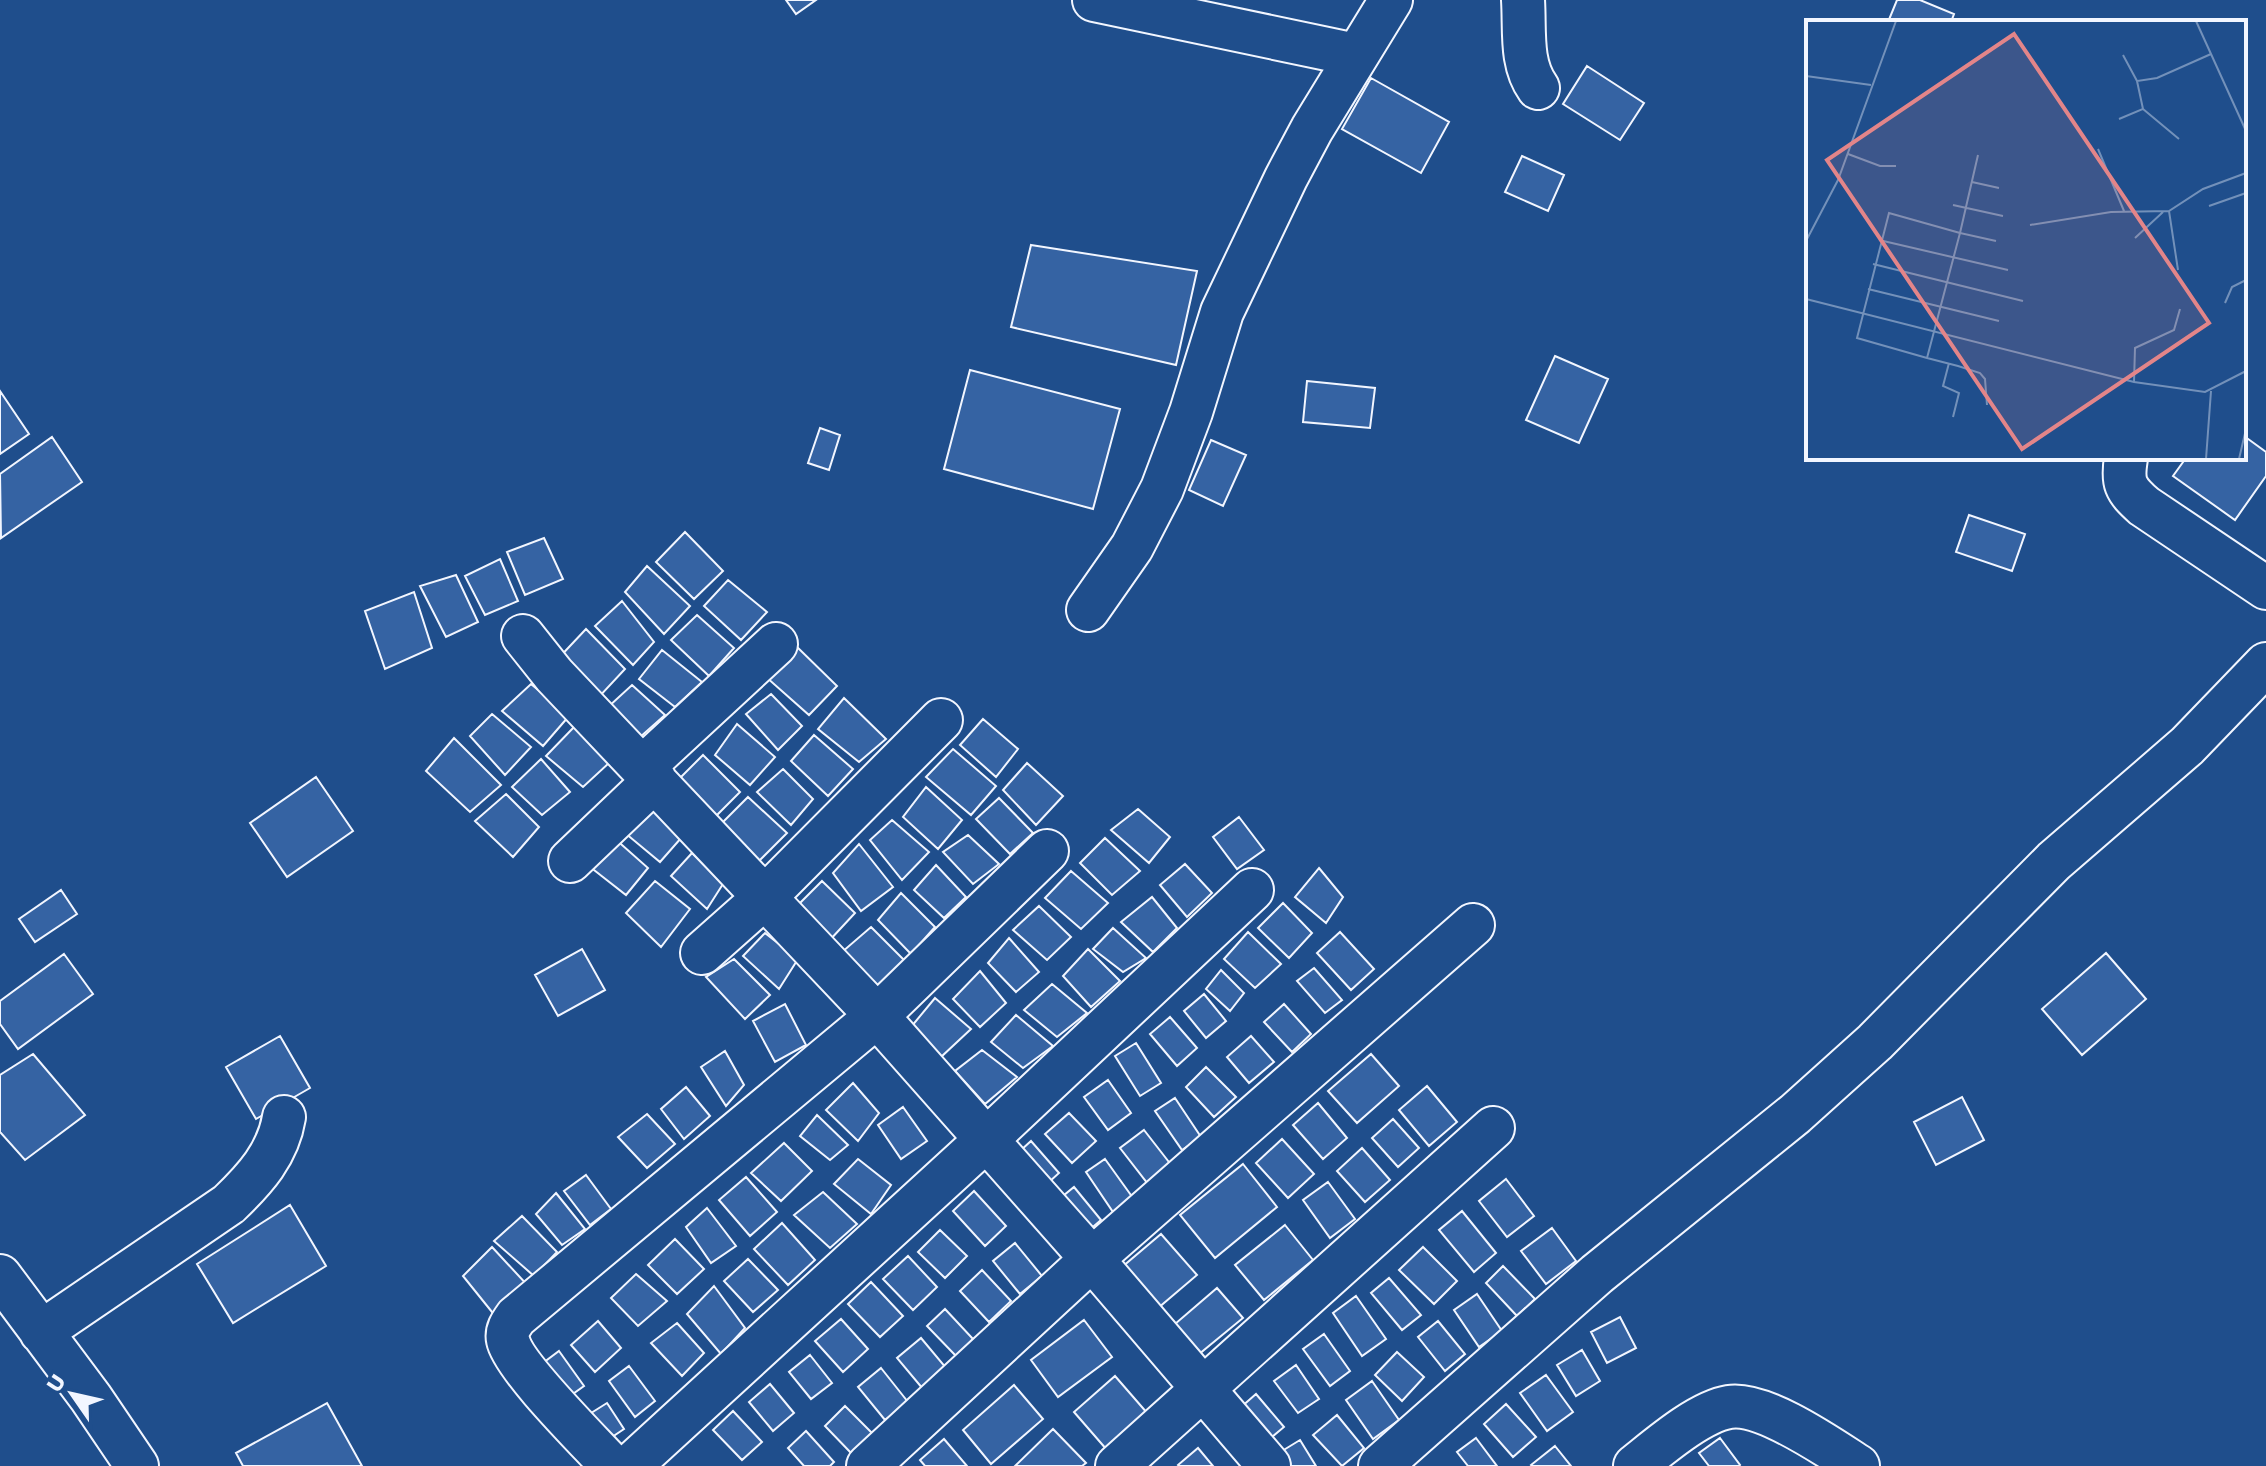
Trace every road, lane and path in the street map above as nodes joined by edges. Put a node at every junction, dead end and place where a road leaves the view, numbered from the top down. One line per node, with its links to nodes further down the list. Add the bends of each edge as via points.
1 (1094, 0): 4 (street)
2 (1391, 0): 4 (street)
3 (1523, 0): 5 (street, via 1526,65)
4 (1356, 55): 8 (street, via 1286,178 1222,312 1162,489 1132,547)
5 (1538, 88)
6 (2126, 460): 7 (street, via 2128,491 2144,506)
7 (2266, 588)
8 (1088, 610)
9 (523, 636): 13 (street)
10 (776, 644): 13 (street)
11 (2266, 664): 34 (street, via 2187,746 2054,861 1875,1042 1795,1114 1597,1274)
12 (941, 720): 17 (street)
13 (649, 774): 15 (street); 17 (street)
14 (1047, 851): 20 (street)
15 (570, 861)
16 (1252, 890): 23 (street)
17 (764, 898): 19 (street); 20 (street)
18 (1473, 925): 24 (street)
19 (702, 953)
20 (877, 1016): 23 (street); 29 (street, via 510,1326 507,1337 522,1367)
21 (284, 1117): 26 (street, via 272,1154 229,1204)
22 (1493, 1128): 27 (street)
23 (987, 1139): 24 (street); 30 (street)
24 (1092, 1259): 27 (street); 31 (street)
25 (0, 1276): 26 (street)
26 (41, 1332): 28 (street)
27 (1203, 1388): 32 (street); 33 (street)
28 (137, 1466)
29 (612, 1466)
30 (630, 1466)
31 (868, 1466)
32 (1117, 1466)
33 (1269, 1466)
34 (1380, 1466)
35 (1635, 1466): 36 (street, via 1700,1418 1731,1406 1801,1429)
36 (1858, 1466)

